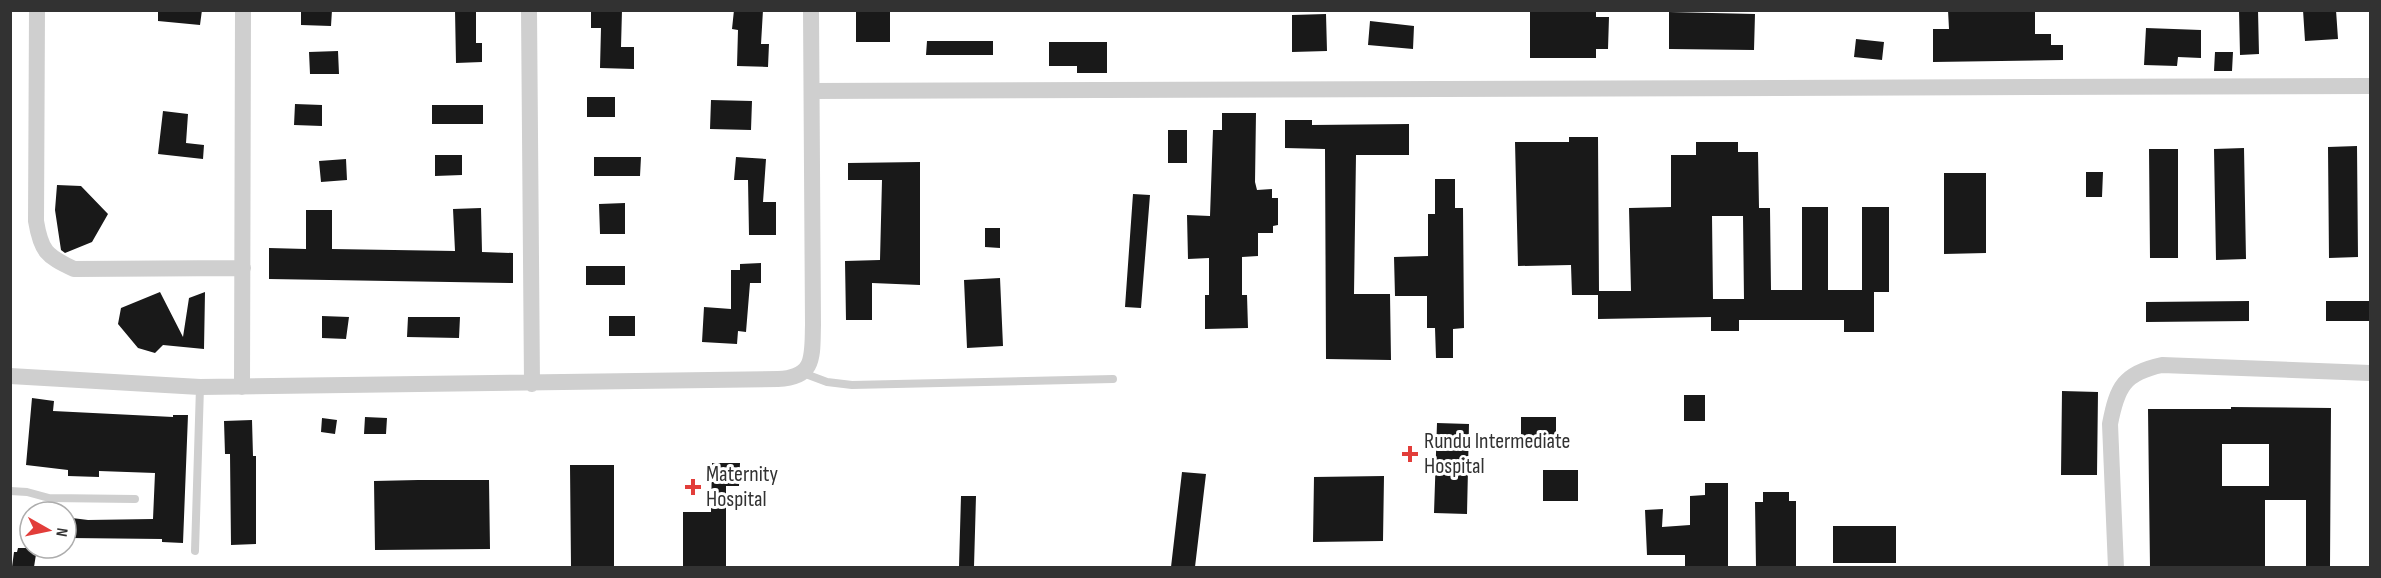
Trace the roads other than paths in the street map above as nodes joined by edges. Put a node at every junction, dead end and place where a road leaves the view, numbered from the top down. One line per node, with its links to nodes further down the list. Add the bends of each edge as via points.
1 (37, 10): 7 (street, via 36,221 40,244 53,259 74,268)
2 (243, 10): 7 (street)
3 (529, 10): 12 (street)
4 (811, 10): 6 (street)
5 (2370, 86): 6 (street)
6 (812, 91): 8 (street, via 812,361)
7 (243, 268): 14 (street)
8 (803, 373): 11 (lane, via 827,382 852,385); 12 (street, via 790,379)
9 (2370, 373): 18 (street, via 2162,364 2141,369 2124,381 2114,401 2110,424)
10 (10, 375): 13 (street)
11 (1113, 379)
12 (532, 384): 14 (street)
13 (200, 387): 14 (street); 17 (lane)
14 (242, 387)
15 (10, 491): 16 (lane, via 49,498)
16 (135, 499)
17 (195, 551)
18 (2116, 567)

